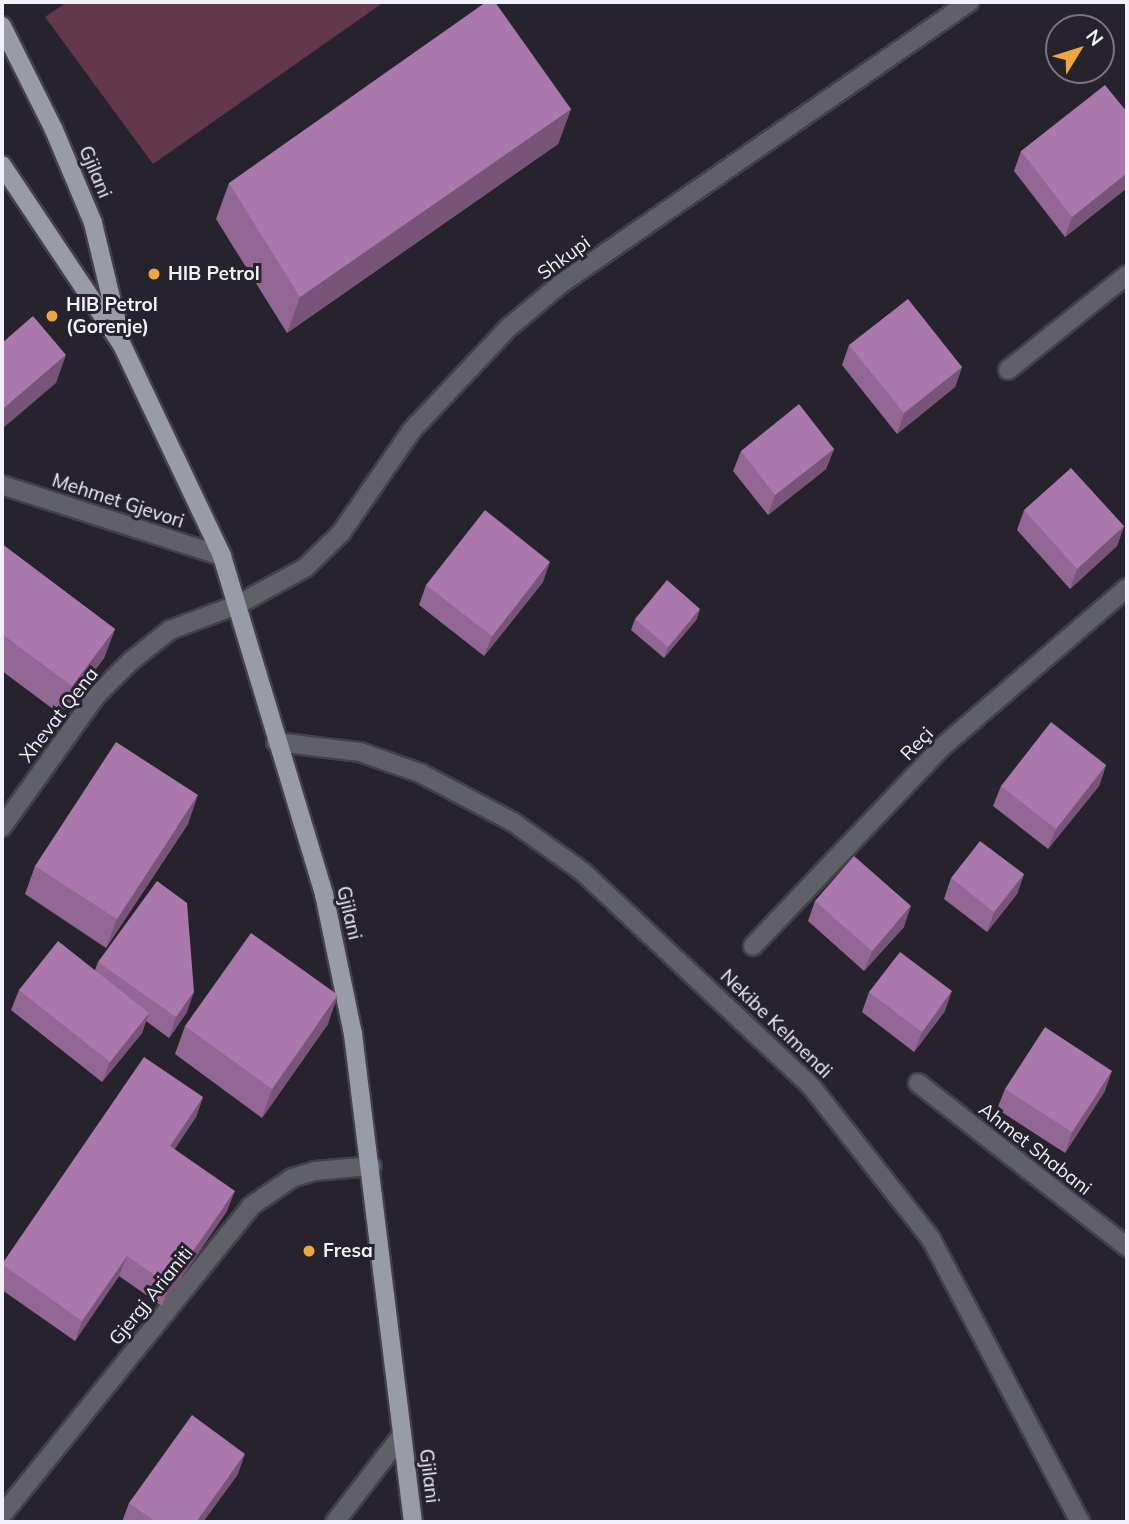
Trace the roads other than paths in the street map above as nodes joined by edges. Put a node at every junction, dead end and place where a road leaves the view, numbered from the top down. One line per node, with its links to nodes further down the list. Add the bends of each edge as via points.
1 (970, 2): 10 (street, Shkupi, via 562,283 508,328 412,430 341,533 305,568)
2 (2, 26): 5 (main road, Gjilani, via 54,130 93,223)
3 (2, 165): 5 (main road, Gjilani)
4 (1127, 275): 6 (street)
5 (122, 345): 8 (main road, Gjilani)
6 (1008, 370)
7 (2, 485): 8 (street, Mehmet Gjevori)
8 (222, 556): 10 (main road, Gjilani)
9 (1127, 587): 13 (street, Reçi, via 942,747)
10 (237, 604): 11 (main road, Gjilani); 12 (street, Xhevat Qena, via 170,630 131,661 95,697)
11 (276, 742): 15 (main road, Gjilani, via 324,894 354,1034); 21 (street, Nekibe Kelmendi, via 360,752 420,774 513,822 583,872 810,1085 931,1239)
12 (2, 827)
13 (753, 946)
14 (918, 1083): 16 (street, Ahmet Shabani)
15 (372, 1166): 17 (main road, Gjilani); 18 (street, Gjergj Arianiti, via 315,1171 292,1178 251,1206)
16 (1127, 1247)
17 (402, 1435): 19 (street); 20 (main road, Gjilani)
18 (2, 1515)
19 (335, 1522)
20 (414, 1522)
21 (1080, 1522)

